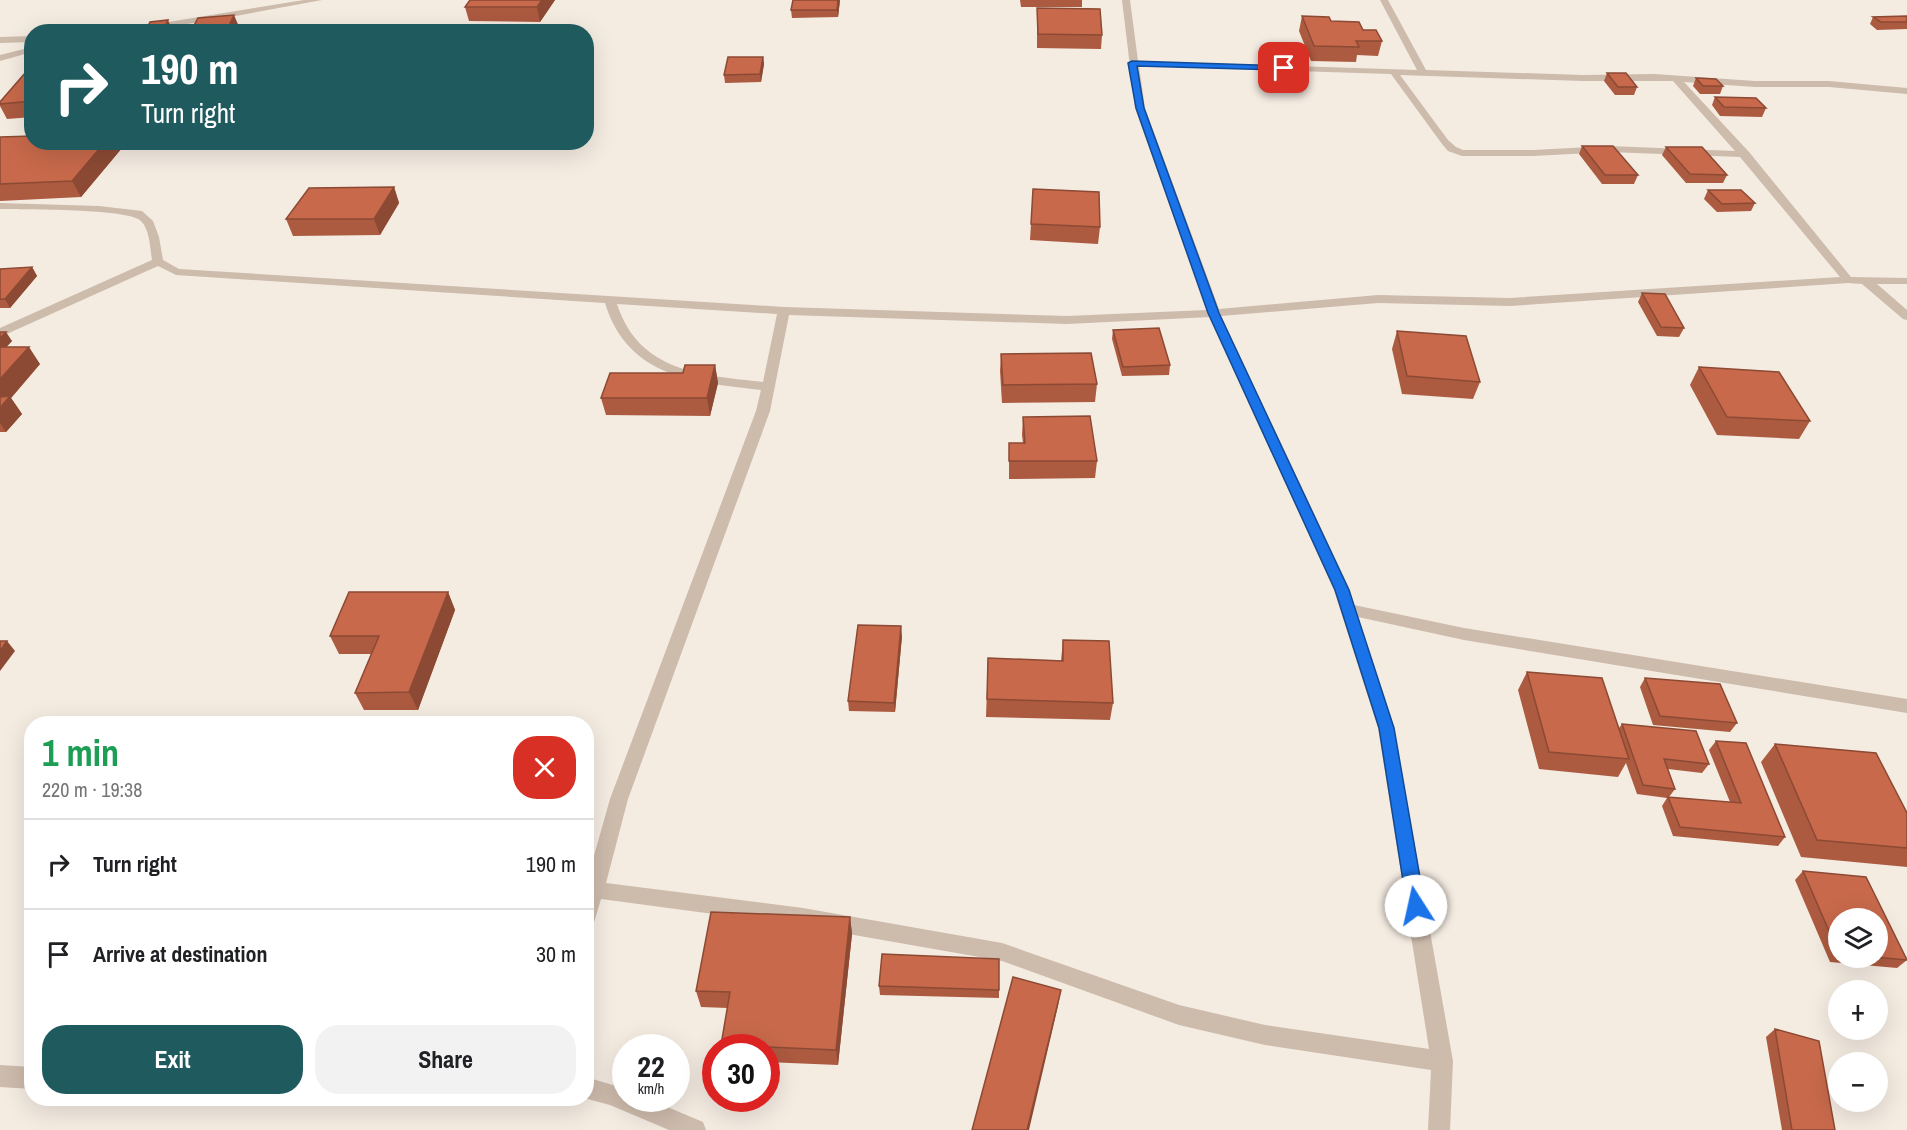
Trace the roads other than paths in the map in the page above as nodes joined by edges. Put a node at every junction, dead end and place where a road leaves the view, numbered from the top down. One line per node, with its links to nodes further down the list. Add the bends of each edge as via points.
1 (318, 0): 4 (street)
2 (1126, 0): 9 (street)
3 (1384, 0): 11 (street)
4 (170, 24)
5 (24, 39): 6 (street)
6 (0, 40)
7 (24, 51): 8 (street)
8 (0, 58)
9 (1132, 63): 10 (street); 22 (street, via 1140,108)
10 (1392, 70): 11 (street); 14 (street, via 1446,142 1462,153 1609,149)
11 (1422, 71): 12 (street)
12 (1675, 78): 13 (street); 14 (street)
13 (1907, 91)
14 (1745, 154): 17 (street)
15 (0, 206): 16 (street, via 138,213 148,221)
16 (158, 262): 20 (street, via 176,272); 24 (street)
17 (1848, 280): 18 (street); 22 (street, via 1510,302 1378,299)
18 (1865, 280): 19 (street); 23 (street)
19 (1907, 282)
20 (610, 300): 21 (street); 25 (street, via 620,327 635,347 655,363 693,375)
21 (784, 311): 22 (street, via 1066,320); 25 (street)
22 (1214, 313): 26 (street)
23 (1907, 316)
24 (0, 333)
25 (768, 387): 28 (street, via 763,411 619,799)
26 (1348, 609): 27 (street, via 1464,634); 29 (street, via 1386,728)
27 (1907, 706)
28 (594, 890): 29 (street, via 803,917 1002,952 1179,1015 1265,1035)
29 (1442, 1061): 34 (street)
30 (0, 1076): 31 (street)
31 (24, 1078)
32 (594, 1090): 33 (street)
33 (695, 1130)
34 (1440, 1130)

